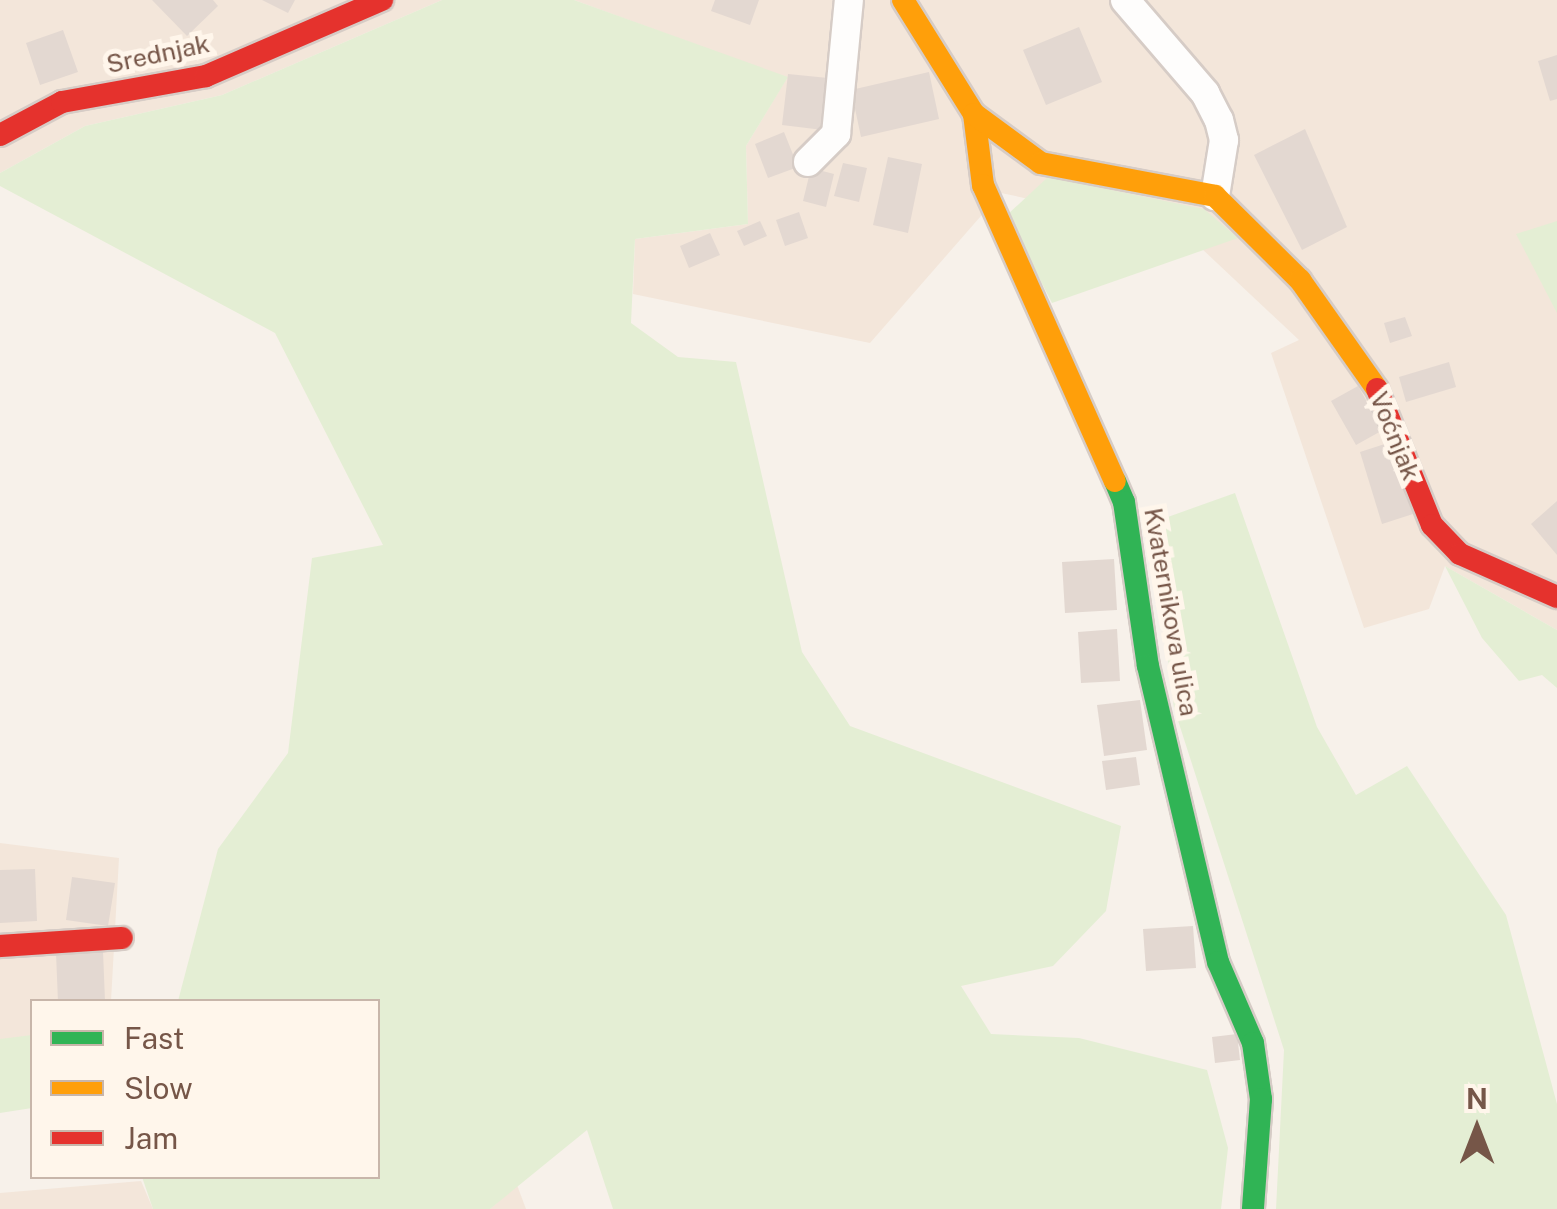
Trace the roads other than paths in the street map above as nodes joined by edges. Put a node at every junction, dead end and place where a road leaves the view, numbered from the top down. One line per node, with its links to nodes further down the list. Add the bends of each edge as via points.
1 (382, 0): 6 (street, Srednjak, via 206,76 62,102)
2 (849, 0): 7 (street, via 836,134)
3 (904, 0): 5 (street, Kvaternikova ulica)
4 (1125, 0): 8 (street, via 1205,93 1218,120 1224,140)
5 (974, 114): 8 (street, via 1041,162); 12 (street, Kvaternikova ulica, via 983,184 1124,502 1148,666 1214,943 1252,1042 1261,1099)
6 (0, 135)
7 (808, 162)
8 (1215, 196): 9 (street, Voćnjak, via 1300,280 1386,401 1432,525 1460,554)
9 (1557, 597)
10 (122, 938): 11 (street)
11 (0, 946)
12 (1253, 1209)

